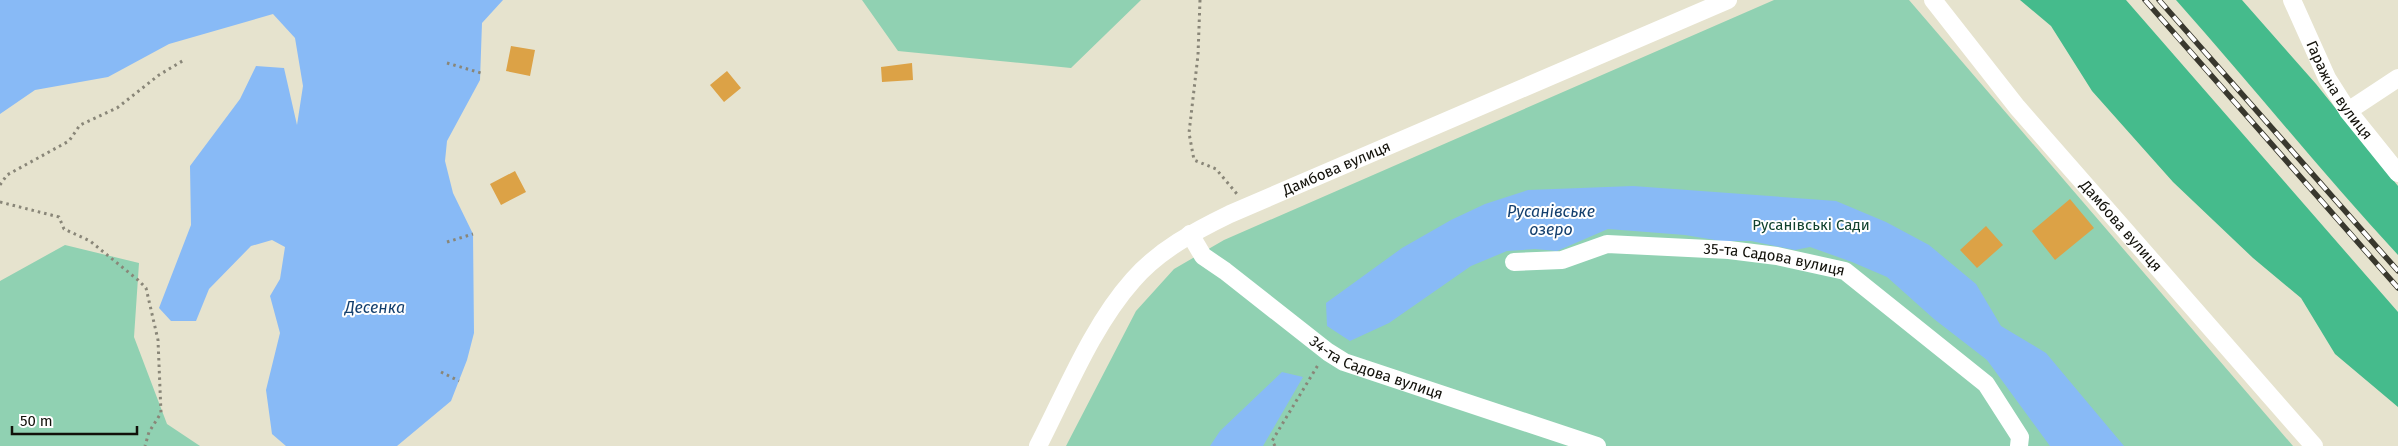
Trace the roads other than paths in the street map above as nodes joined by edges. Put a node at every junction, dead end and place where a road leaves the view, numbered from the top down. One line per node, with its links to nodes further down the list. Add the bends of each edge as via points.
1 (1728, 0): 7 (street, Дамбова вулиця)
2 (1933, 0): 12 (street, Дамбова вулиця, via 2017,108)
3 (2292, 0): 5 (street, Гаражна вулиця, via 2326,78)
4 (2398, 78): 5 (street)
5 (2348, 111): 6 (street, Гаражна вулиця)
6 (2398, 173)
7 (1190, 234): 9 (street, Дамбова вулиця, via 1132,281 1096,334); 10 (street, 34-та Садова вулиця, via 1203,256 1344,362)
8 (1514, 262): 11 (street, 35-та Садова вулиця, via 1562,260 1607,244 1729,250 1845,270 1986,384 2020,437)
9 (1038, 446)
10 (1597, 446)
11 (2019, 446)
12 (2314, 446)

